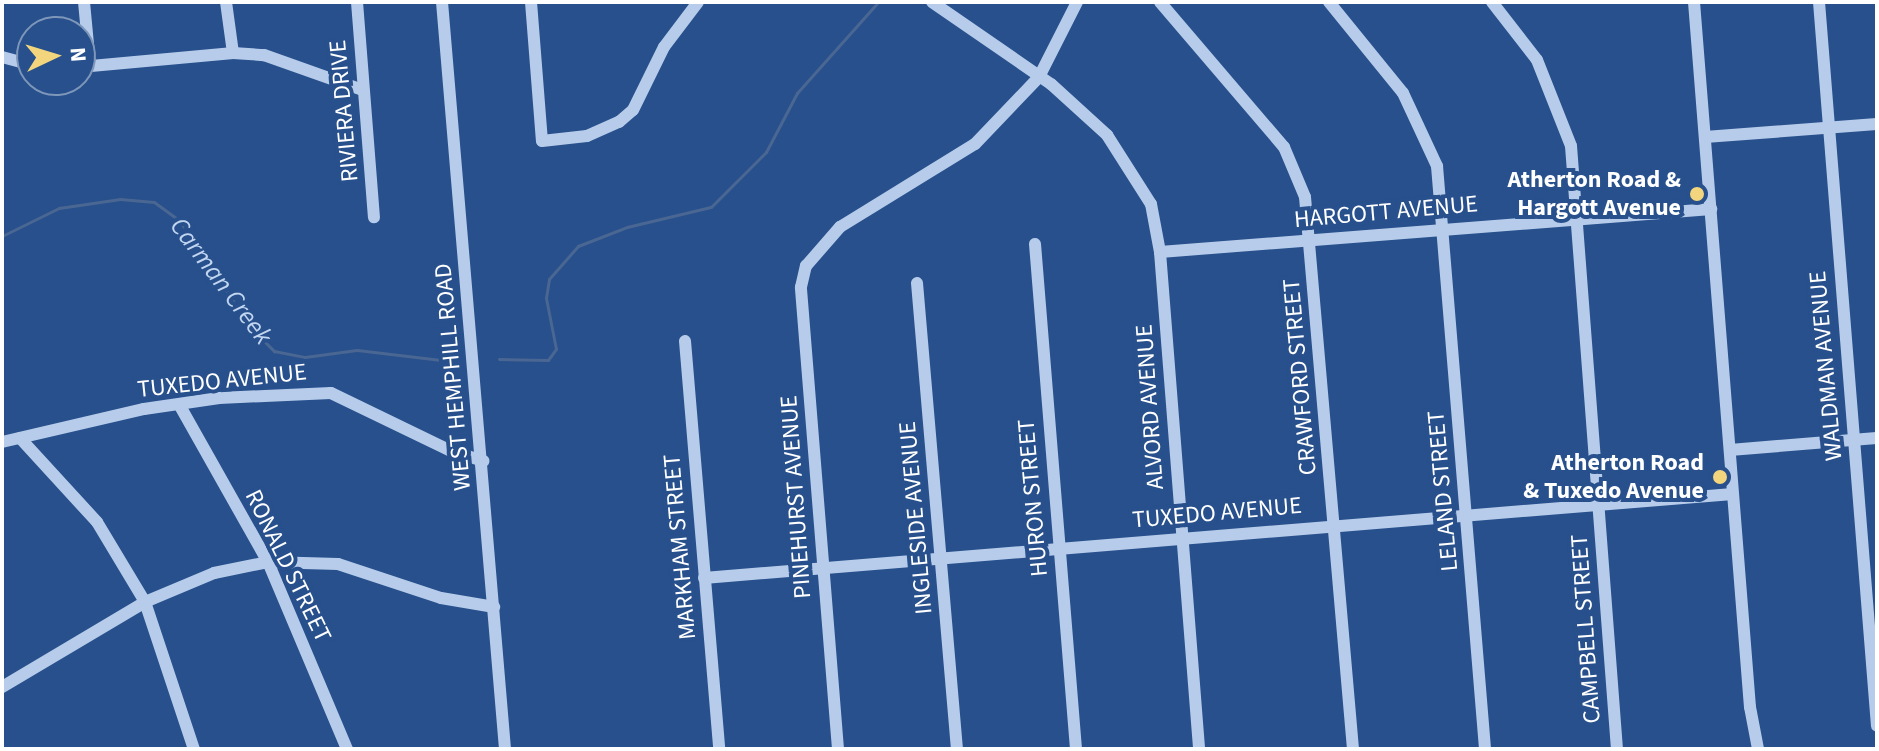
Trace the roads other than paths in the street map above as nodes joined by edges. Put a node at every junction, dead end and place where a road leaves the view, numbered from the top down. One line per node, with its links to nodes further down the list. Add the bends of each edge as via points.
1 (226, 2): 13 (street)
2 (357, 2): 16 (street, RIVIERA DRIVE)
3 (442, 2): 35 (street, WEST HEMPHILL ROAD)
4 (531, 2): 5 (street, via 542,141 587,136 633,110 664,47)
5 (698, 2)
6 (932, 2): 15 (street, ALVORD AVENUE)
7 (1077, 2): 15 (street)
8 (1160, 2): 24 (street, CRAWFORD STREET, via 1284,147 1305,197)
9 (1329, 2): 23 (street, LELAND STREET, via 1403,93 1424,130 1437,166)
10 (1492, 2): 22 (street, CAMPBELL STREET, via 1537,60 1556,98 1571,146)
11 (1694, 2): 19 (street)
12 (1819, 2): 18 (street, WALDMAN AVENUE)
13 (233, 53): 14 (street); 16 (street, via 298,64)
14 (96, 65)
15 (1039, 77): 26 (street, ALVORD AVENUE, via 1107,135 1134,171 1151,204); 44 (street, PINEHURST AVENUE, via 975,144 840,227 806,266 801,287)
16 (363, 90): 21 (street, RIVIERA DRIVE)
17 (1877, 124): 18 (street)
18 (1829, 128): 19 (street); 32 (street, WALDMAN AVENUE)
19 (1705, 137): 20 (street)
20 (1711, 209): 22 (street, HARGOTT AVENUE); 34 (street)
21 (374, 217)
22 (1578, 219): 23 (street, HARGOTT AVENUE); 37 (street, CAMPBELL STREET)
23 (1444, 229): 24 (street, HARGOTT AVENUE); 38 (street, LELAND STREET)
24 (1311, 240): 26 (street, HARGOTT AVENUE); 39 (street, CRAWFORD STREET)
25 (1035, 244): 41 (street, HURON STREET)
26 (1160, 252): 40 (street, ALVORD AVENUE)
27 (917, 283): 42 (street, INGLESIDE AVENUE)
28 (685, 341): 45 (street, MARKHAM STREET)
29 (180, 406): 30 (street, TUXEDO AVENUE, via 144,409); 35 (street, TUXEDO AVENUE, via 219,398 331,393); 43 (street, RONALD STREET)
30 (20, 438): 33 (street, TUXEDO AVENUE); 46 (street, via 97,522)
31 (1877, 438): 32 (street)
32 (1854, 440): 34 (street); 49 (street, WALDMAN AVENUE)
33 (2, 442)
34 (1730, 450): 36 (street)
35 (483, 461): 47 (street, WEST HEMPHILL ROAD)
36 (1733, 494): 37 (street, TUXEDO AVENUE); 50 (street)
37 (1599, 503): 38 (street, TUXEDO AVENUE); 61 (street, CAMPBELL STREET)
38 (1467, 514): 39 (street, TUXEDO AVENUE); 60 (street, LELAND STREET)
39 (1334, 525): 40 (street, TUXEDO AVENUE); 59 (street, CRAWFORD STREET)
40 (1182, 538): 41 (street, TUXEDO AVENUE); 58 (street, ALVORD AVENUE)
41 (1059, 548): 42 (street, TUXEDO AVENUE); 57 (street, HURON STREET)
42 (942, 558): 44 (street, TUXEDO AVENUE); 56 (street, INGLESIDE AVENUE)
43 (268, 562): 46 (street, via 214,573); 47 (street, via 338,564 441,598); 52 (street, RONALD STREET)
44 (823, 568): 45 (street, TUXEDO AVENUE); 55 (street, PINEHURST AVENUE)
45 (704, 578): 54 (street, MARKHAM STREET)
46 (145, 602): 48 (street); 51 (street)
47 (494, 607): 53 (street, WEST HEMPHILL ROAD)
48 (2, 687)
49 (1877, 726)
50 (1756, 746)
51 (194, 749)
52 (347, 749)
53 (505, 749)
54 (719, 749)
55 (838, 749)
56 (957, 749)
57 (1076, 749)
58 (1199, 749)
59 (1353, 749)
60 (1485, 749)
61 (1617, 749)

